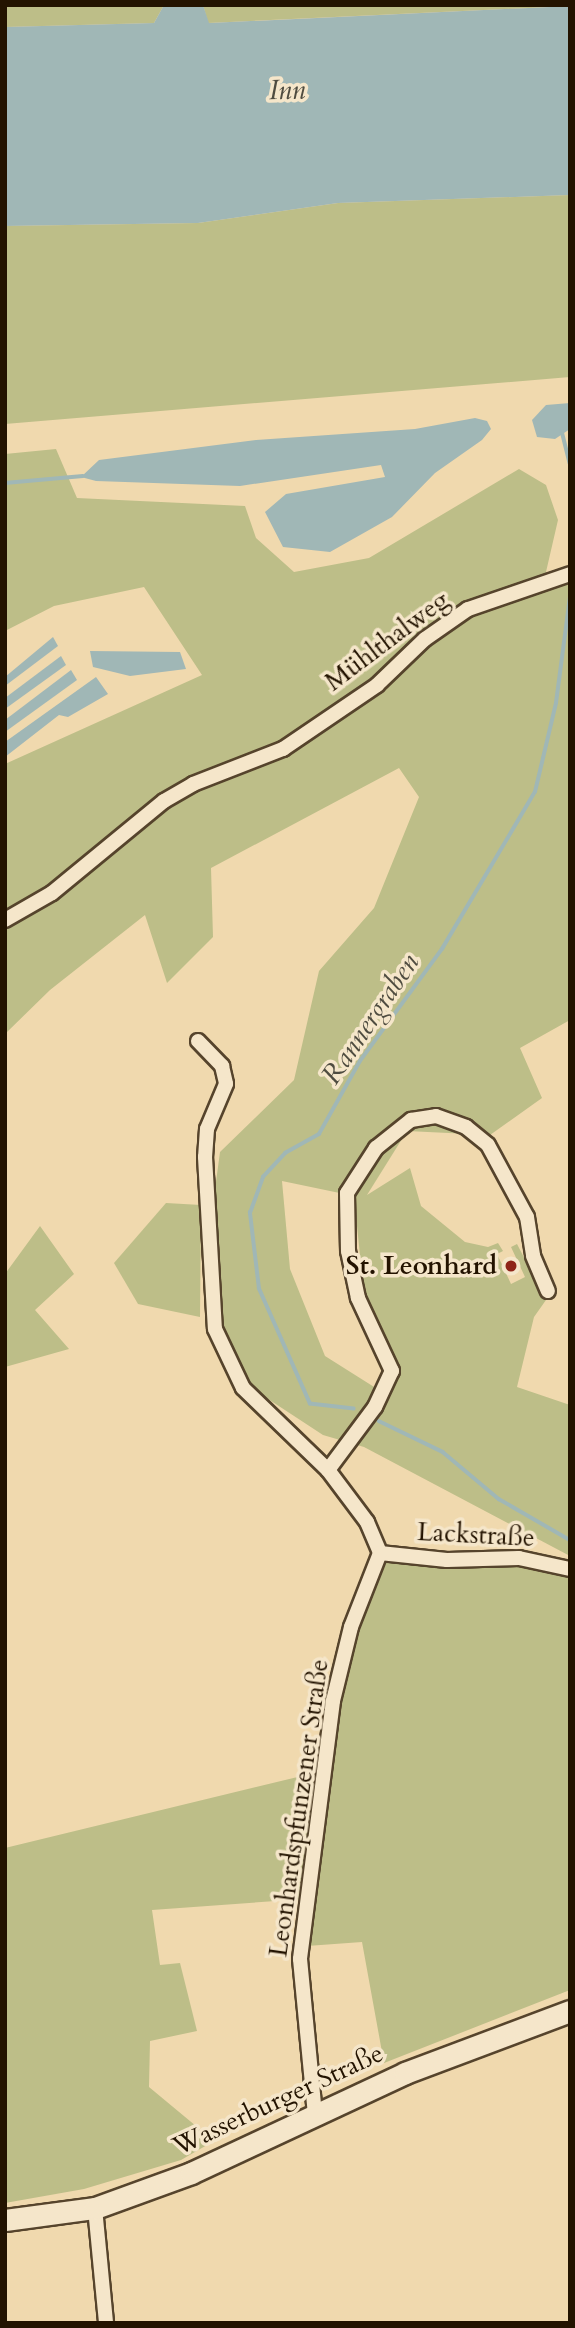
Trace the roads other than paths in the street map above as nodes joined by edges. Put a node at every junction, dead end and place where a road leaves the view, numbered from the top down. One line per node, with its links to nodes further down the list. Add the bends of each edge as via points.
1 (570, 574): 2 (street, Mühlthalweg, via 468,609 425,639 377,685 284,749 193,784 164,801 70,879)
2 (5, 920)
3 (198, 1041): 5 (street, via 222,1066 226,1084 206,1129 215,1329 243,1388)
4 (548, 1291): 5 (street, via 533,1256 527,1217 488,1145 466,1127 436,1116 411,1119 376,1148 347,1193 348,1251 358,1298 392,1371 375,1406)
5 (328, 1470): 6 (street, via 367,1522)
6 (380, 1553): 7 (street, Lackstraße, via 447,1560 519,1558); 9 (street, Leonhardspfunzener Straße, via 351,1628 332,1701 300,1959)
7 (570, 1569)
8 (570, 2011): 9 (main road, Wasserburger Straße, via 405,2073)
9 (315, 2114): 10 (main road, Wasserburger Straße, via 191,2173)
10 (96, 2208): 11 (main road, Wasserburger Straße); 12 (street)
11 (5, 2220)
12 (106, 2323)

